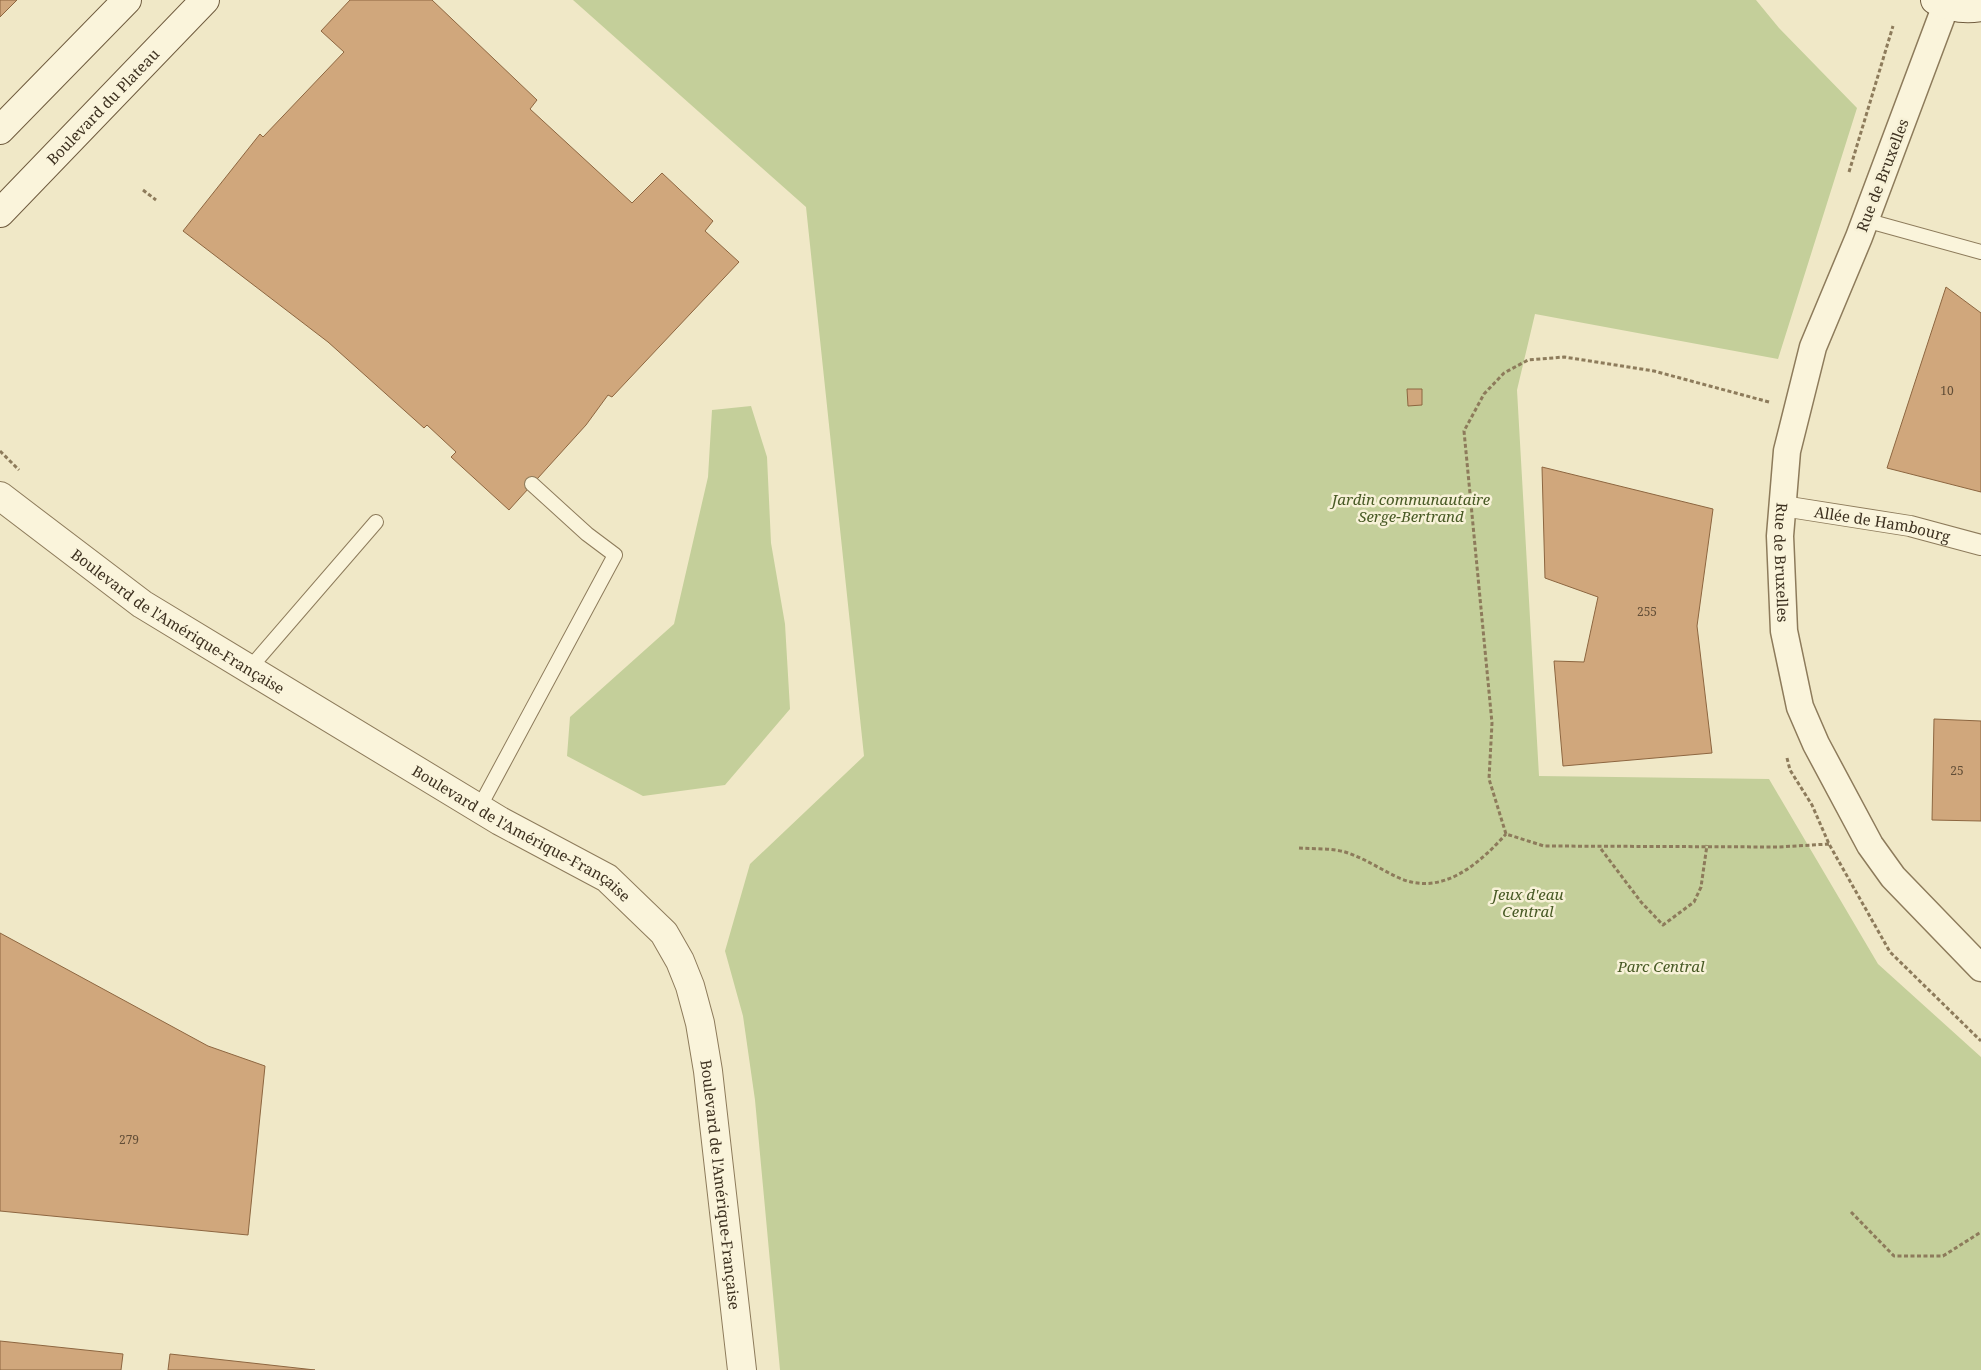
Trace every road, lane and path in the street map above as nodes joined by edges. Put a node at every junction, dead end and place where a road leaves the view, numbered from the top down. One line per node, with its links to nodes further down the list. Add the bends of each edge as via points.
1 (127, 0): 6 (street)
2 (205, 0): 10 (street, Boulevard du Plateau)
3 (1941, 3): 4 (street, via 1973,9); 11 (street, Rue de Bruxelles)
4 (1981, 7)
5 (1893, 26): 7 (path)
6 (0, 130)
7 (1847, 178)
8 (143, 190): 9 (path)
9 (156, 200)
10 (0, 213)
11 (1866, 220): 12 (lane); 13 (street, Rue de Bruxelles, via 1813,347)
12 (1981, 252)
13 (1798, 409): 18 (street, Rue de Bruxelles, via 1787,451); 24 (path, via 1654,371 1564,358 1528,360 1504,373 1484,394 1464,431 1492,723 1489,779)
14 (0, 451): 15 (path)
15 (20, 471)
16 (532, 484): 23 (lane, via 615,555)
17 (0, 496): 21 (street, Boulevard de l'Amérique-Française, via 142,604)
18 (1783, 506): 20 (street, Allée de Hambourg, via 1910,526); 29 (street, Rue de Bruxelles, via 1780,536 1784,631 1800,707 1870,845 1893,877)
19 (376, 522): 21 (lane)
20 (1981, 545)
21 (249, 669): 23 (street, Boulevard de l'Amérique-Française)
22 (1786, 751): 25 (path, via 1790,770 1812,805)
23 (478, 808): 33 (street, Boulevard de l'Amérique-Française, via 607,878 664,933 680,961 700,1023 708,1072)
24 (1506, 834): 27 (path, via 1484,858 1454,878 1427,884 1399,878 1344,852); 28 (path, via 1544,846)
25 (1828, 844): 26 (path, via 1778,847); 30 (path, via 1890,952)
26 (1707, 845): 28 (path); 28 (path, via 1701,887 1694,902 1663,925)
27 (1299, 848)
28 (1600, 848)
29 (1981, 968)
30 (1981, 1041)
31 (1851, 1212): 32 (path, via 1894,1256 1943,1256)
32 (1981, 1232)
33 (742, 1370)

